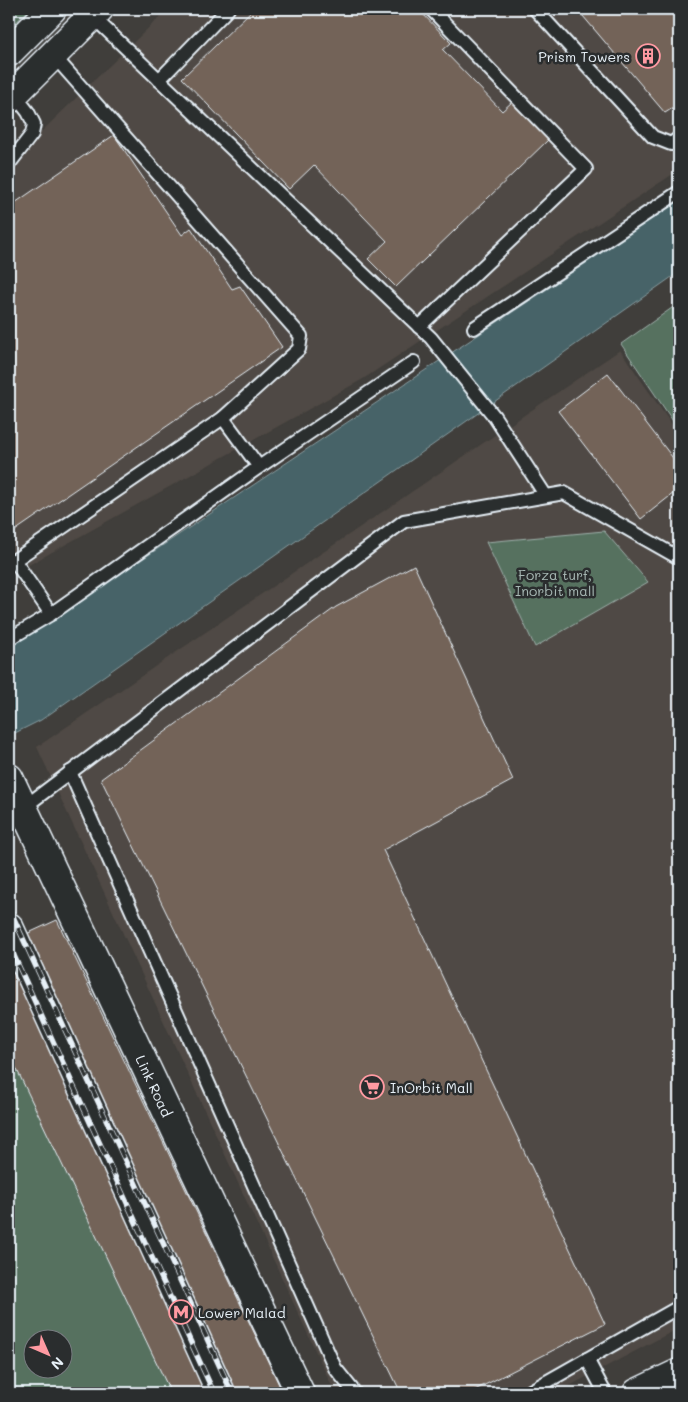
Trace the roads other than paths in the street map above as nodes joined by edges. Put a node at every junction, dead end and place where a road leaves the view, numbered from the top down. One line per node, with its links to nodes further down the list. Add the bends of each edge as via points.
1 (52, 9): 6 (main road)
2 (228, 9): 8 (lane)
3 (431, 9): 13 (lane, via 586,169)
4 (535, 9): 10 (lane, via 653,137 671,144)
5 (95, 12): 7 (main road); 8 (lane)
6 (9, 52)
7 (53, 55): 9 (main road); 16 (lane, via 301,336 299,349)
8 (159, 80): 13 (lane)
9 (11, 96): 11 (lane, via 28,112 34,124 32,134)
10 (679, 138)
11 (9, 164)
12 (679, 192): 14 (lane)
13 (418, 327): 18 (lane, via 431,338 494,416)
14 (474, 328)
15 (414, 362): 17 (lane)
16 (223, 418): 17 (lane); 20 (lane)
17 (259, 467): 21 (lane)
18 (546, 496): 19 (lane, via 564,493); 23 (lane, via 404,522)
19 (679, 558)
20 (11, 562): 21 (lane)
21 (51, 614): 22 (lane)
22 (9, 640)
23 (70, 772): 25 (lane); 32 (lane, via 335,1368)
24 (9, 778): 25 (main road, Link Road)
25 (23, 808): 31 (main road, Link Road)
26 (9, 928): 30 (main road)
27 (679, 1306): 28 (lane)
28 (587, 1359): 33 (lane); 34 (lane)
29 (679, 1372): 35 (main road)
30 (222, 1393)
31 (300, 1393)
32 (355, 1393)
33 (527, 1393)
34 (605, 1393)
35 (637, 1393)

